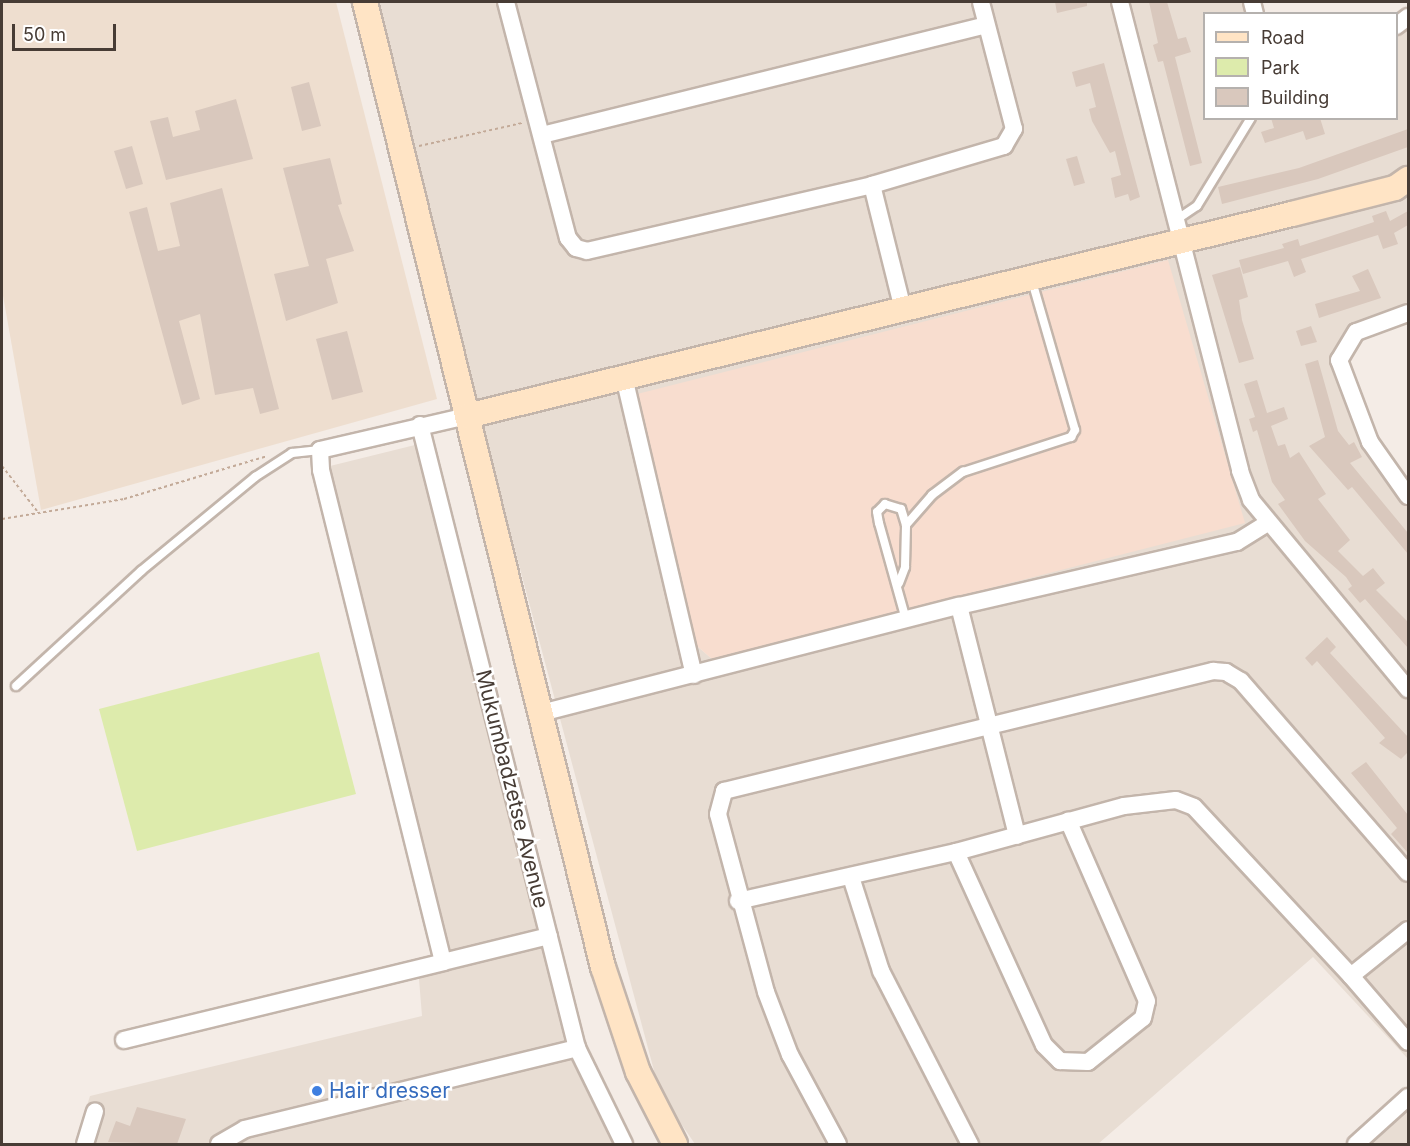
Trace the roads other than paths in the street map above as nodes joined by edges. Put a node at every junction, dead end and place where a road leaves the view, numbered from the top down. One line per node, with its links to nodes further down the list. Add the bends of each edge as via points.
1 (365, 2): 15 (street)
2 (506, 2): 7 (street)
3 (981, 2): 5 (street)
4 (1120, 2): 10 (street)
5 (986, 25): 7 (street); 9 (street, via 1014,129 1009,140 994,150)
6 (1250, 120): 10 (lane, via 1197,206)
7 (540, 127): 9 (street, via 568,238 587,251)
8 (1408, 179): 10 (street, via 1395,188)
9 (872, 185): 12 (street)
10 (1177, 231): 11 (street); 19 (street, via 1240,471)
11 (1032, 278): 12 (street); 20 (lane, via 1075,430 1071,437 963,472 932,495)
12 (903, 309): 14 (street)
13 (1408, 313): 18 (street, via 1356,332 1338,360 1370,442)
14 (624, 377): 15 (street); 24 (street)
15 (467, 416): 16 (street); 27 (street)
16 (420, 425): 17 (street); 36 (street, Mukumbadzetse Avenue)
17 (320, 450): 25 (lane, via 292,453 255,477 141,571); 37 (street, via 342,560)
18 (1408, 496)
19 (1267, 523): 22 (street, via 1237,542); 26 (street)
20 (906, 525): 21 (lane, via 906,567); 21 (lane, via 896,506 885,504 877,512)
21 (899, 584): 23 (lane)
22 (959, 606): 23 (street); 28 (street)
23 (906, 620): 24 (street)
24 (694, 675): 27 (street)
25 (16, 686)
26 (1408, 689)
27 (541, 713): 47 (street, via 614,1005 646,1092)
28 (987, 725): 30 (street); 32 (street, via 1213,671 1234,675); 34 (street, via 724,791 718,814)
29 (1068, 820): 30 (street); 31 (street, via 1147,1001 1143,1018 1088,1062 1060,1061 1044,1045); 38 (street, via 1134,805 1186,802)
30 (1017, 836): 31 (street)
31 (956, 852): 33 (street)
32 (1408, 873)
33 (851, 877): 34 (street); 49 (street, via 881,971)
34 (738, 901): 48 (street, via 790,1055)
35 (1408, 930): 38 (street)
36 (549, 936): 37 (street); 41 (street, Mukumbadzetse Avenue)
37 (443, 962): 39 (street)
38 (1351, 976): 40 (street)
39 (124, 1040)
40 (1408, 1042)
41 (577, 1048): 45 (street, via 245,1129); 46 (street, Mukumbadzetse Avenue)
42 (1408, 1097): 50 (street)
43 (95, 1112): 44 (street)
44 (85, 1144)
45 (219, 1144)
46 (624, 1144)
47 (675, 1144)
48 (838, 1144)
49 (970, 1144)
50 (1356, 1144)

